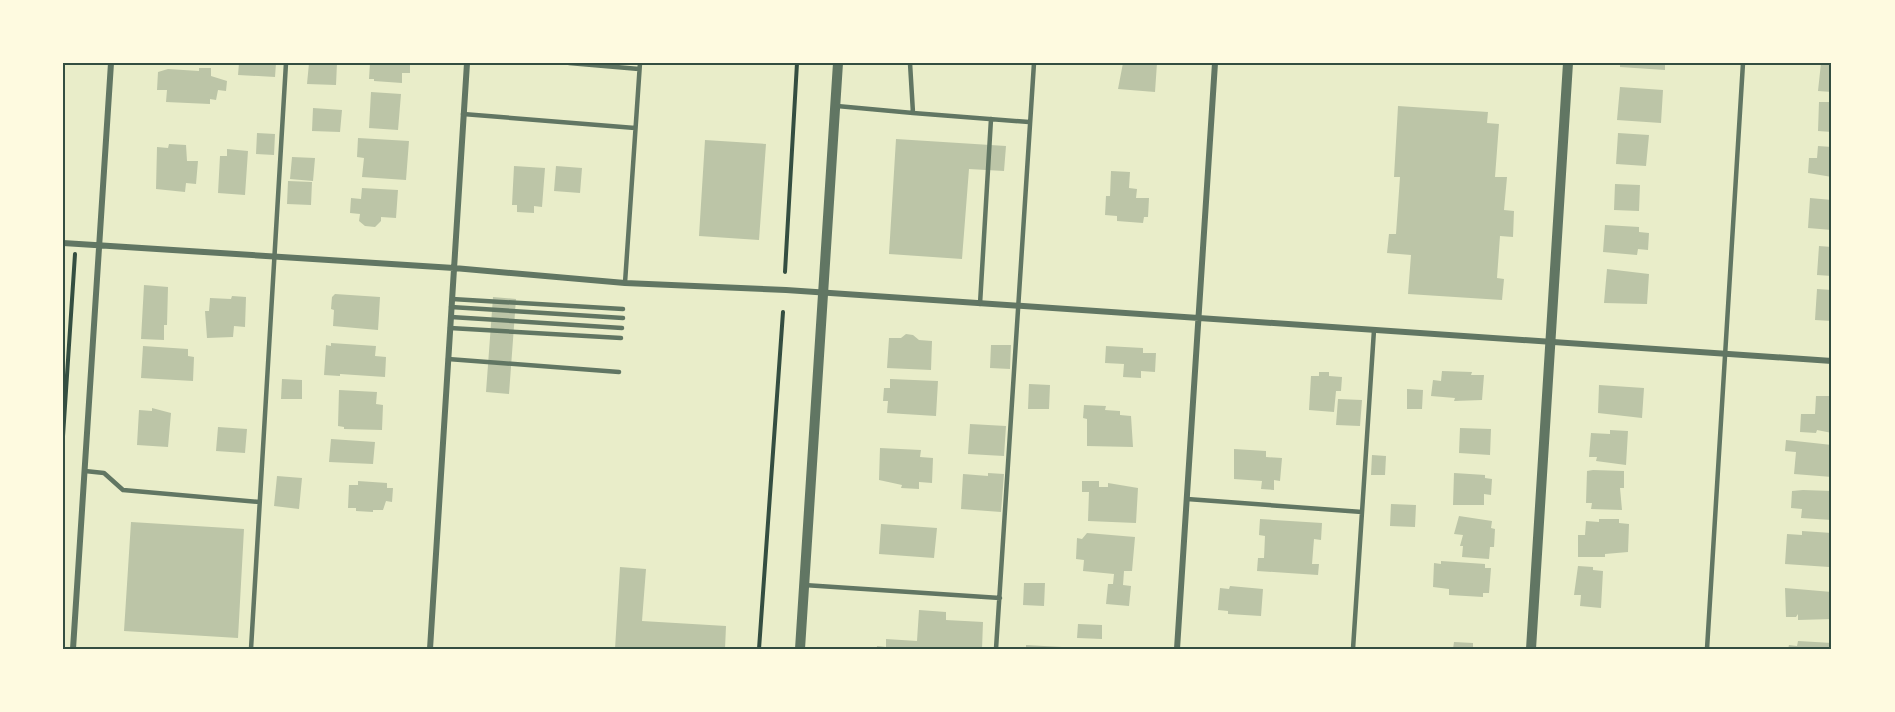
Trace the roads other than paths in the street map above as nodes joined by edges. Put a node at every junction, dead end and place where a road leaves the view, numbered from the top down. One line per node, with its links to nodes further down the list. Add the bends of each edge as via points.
1 (111, 63): 19 (street)
2 (286, 63): 20 (lane)
3 (466, 63): 14 (street)
4 (569, 63): 11 (lane)
5 (838, 63): 12 (street)
6 (910, 63): 13 (lane)
7 (1034, 63): 16 (lane)
8 (1215, 63): 31 (street)
9 (1568, 63): 36 (street)
10 (1743, 63): 37 (lane)
11 (639, 66): 17 (lane)
12 (835, 106): 13 (lane); 23 (street)
13 (913, 113): 15 (lane)
14 (463, 114): 17 (lane); 21 (street)
15 (991, 119): 16 (lane); 25 (lane)
16 (1029, 122): 26 (lane)
17 (635, 128): 22 (lane)
18 (63, 243): 19 (street)
19 (99, 245): 20 (street); 41 (street)
20 (274, 258): 21 (street); 43 (lane)
21 (454, 268): 22 (street); 24 (street)
22 (625, 283): 23 (street)
23 (822, 293): 25 (street); 45 (street)
24 (452, 299): 27 (street); 28 (lane)
25 (980, 304): 26 (street)
26 (1018, 306): 31 (street); 46 (lane)
27 (452, 307): 29 (street); 30 (lane)
28 (623, 309)
29 (451, 316): 32 (street); 33 (lane)
30 (623, 318)
31 (1198, 318): 34 (street); 42 (street)
32 (450, 328): 35 (lane); 38 (street)
33 (622, 328)
34 (1374, 330): 36 (street); 44 (lane)
35 (621, 338)
36 (1550, 342): 37 (street); 54 (street)
37 (1724, 354): 39 (street); 55 (lane)
38 (448, 359): 40 (lane); 49 (street)
39 (1832, 361)
40 (619, 372)
41 (85, 471): 43 (lane, via 104,473 123,490); 47 (street)
42 (1187, 499): 44 (lane); 52 (street)
43 (260, 502): 48 (lane)
44 (1362, 512): 53 (lane)
45 (804, 585): 46 (lane); 50 (street)
46 (1000, 598): 51 (lane)
47 (74, 649)
48 (250, 649)
49 (430, 649)
50 (800, 649)
51 (996, 649)
52 (1177, 649)
53 (1353, 649)
54 (1531, 649)
55 (1707, 649)

